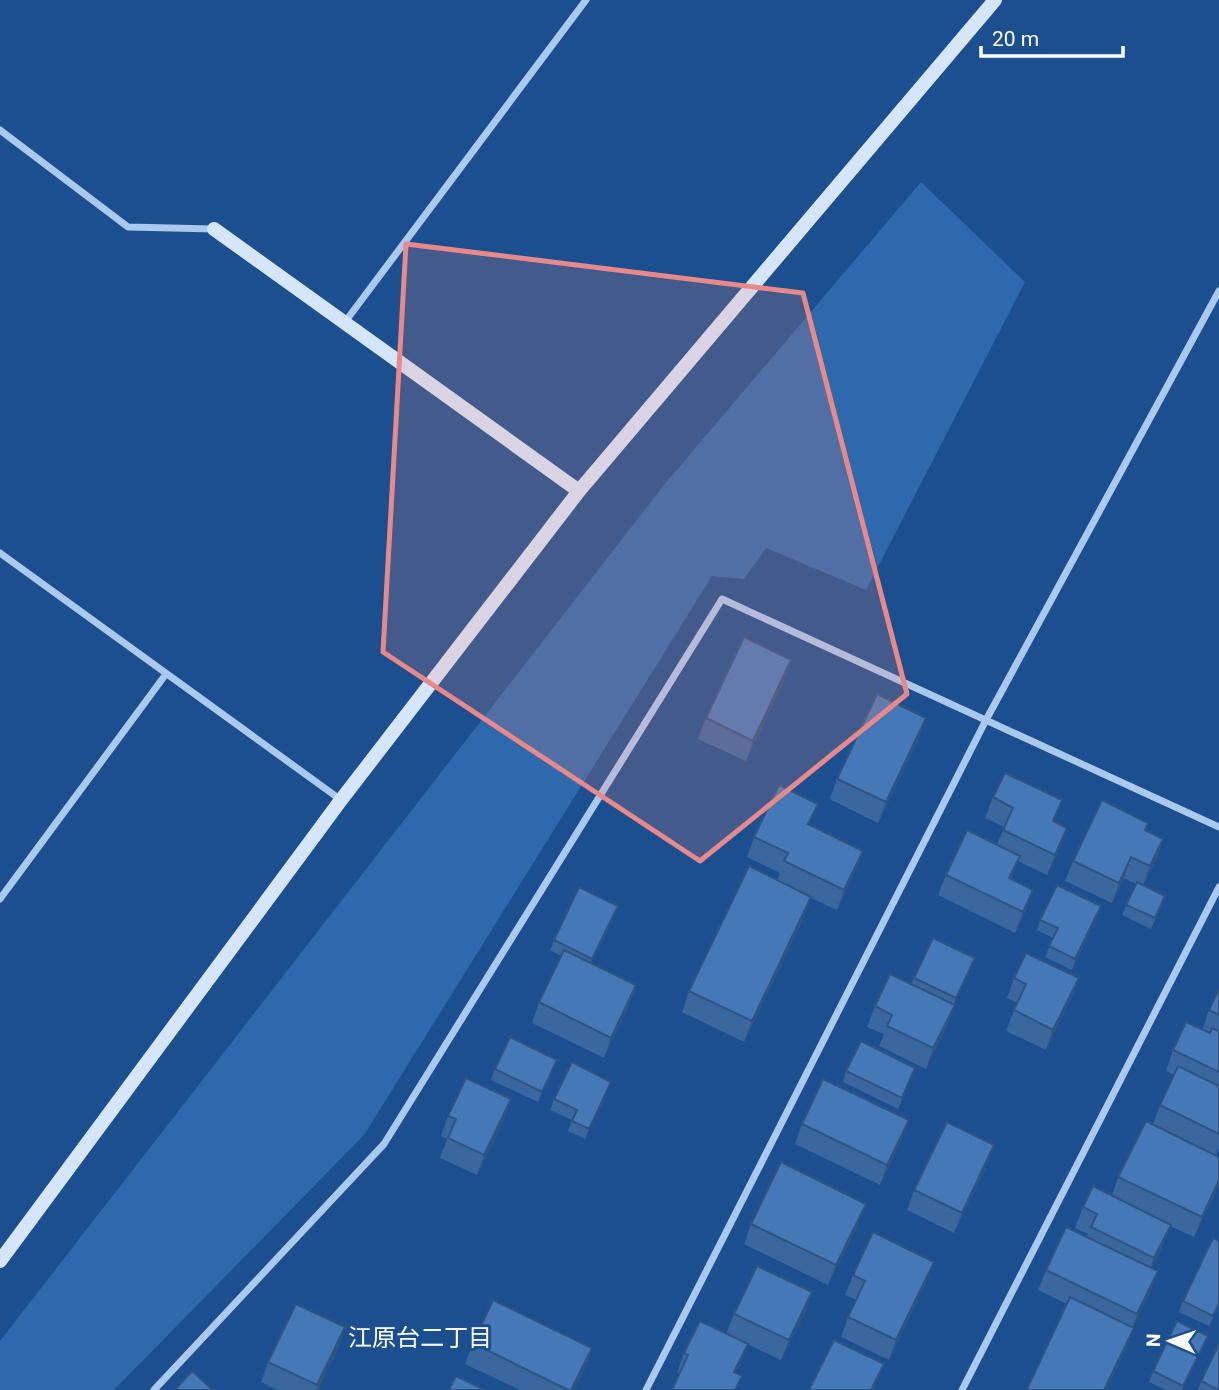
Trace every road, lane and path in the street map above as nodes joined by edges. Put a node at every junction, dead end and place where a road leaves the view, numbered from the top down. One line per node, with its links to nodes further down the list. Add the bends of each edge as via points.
1 (586, 0): 6 (street)
2 (995, 0): 7 (street)
3 (0, 130): 4 (street, via 128,227)
4 (214, 229): 6 (street)
5 (1219, 291): 10 (street)
6 (345, 322): 7 (street)
7 (579, 491): 11 (street)
8 (0, 553): 9 (street)
9 (166, 674): 11 (street); 14 (street)
10 (986, 720): 12 (street); 16 (street, via 722,599 384,1144); 17 (street)
11 (341, 800): 15 (street)
12 (1219, 827)
13 (1219, 887): 18 (street)
14 (0, 899)
15 (0, 1261)
16 (154, 1390)
17 (646, 1390)
18 (962, 1390)

